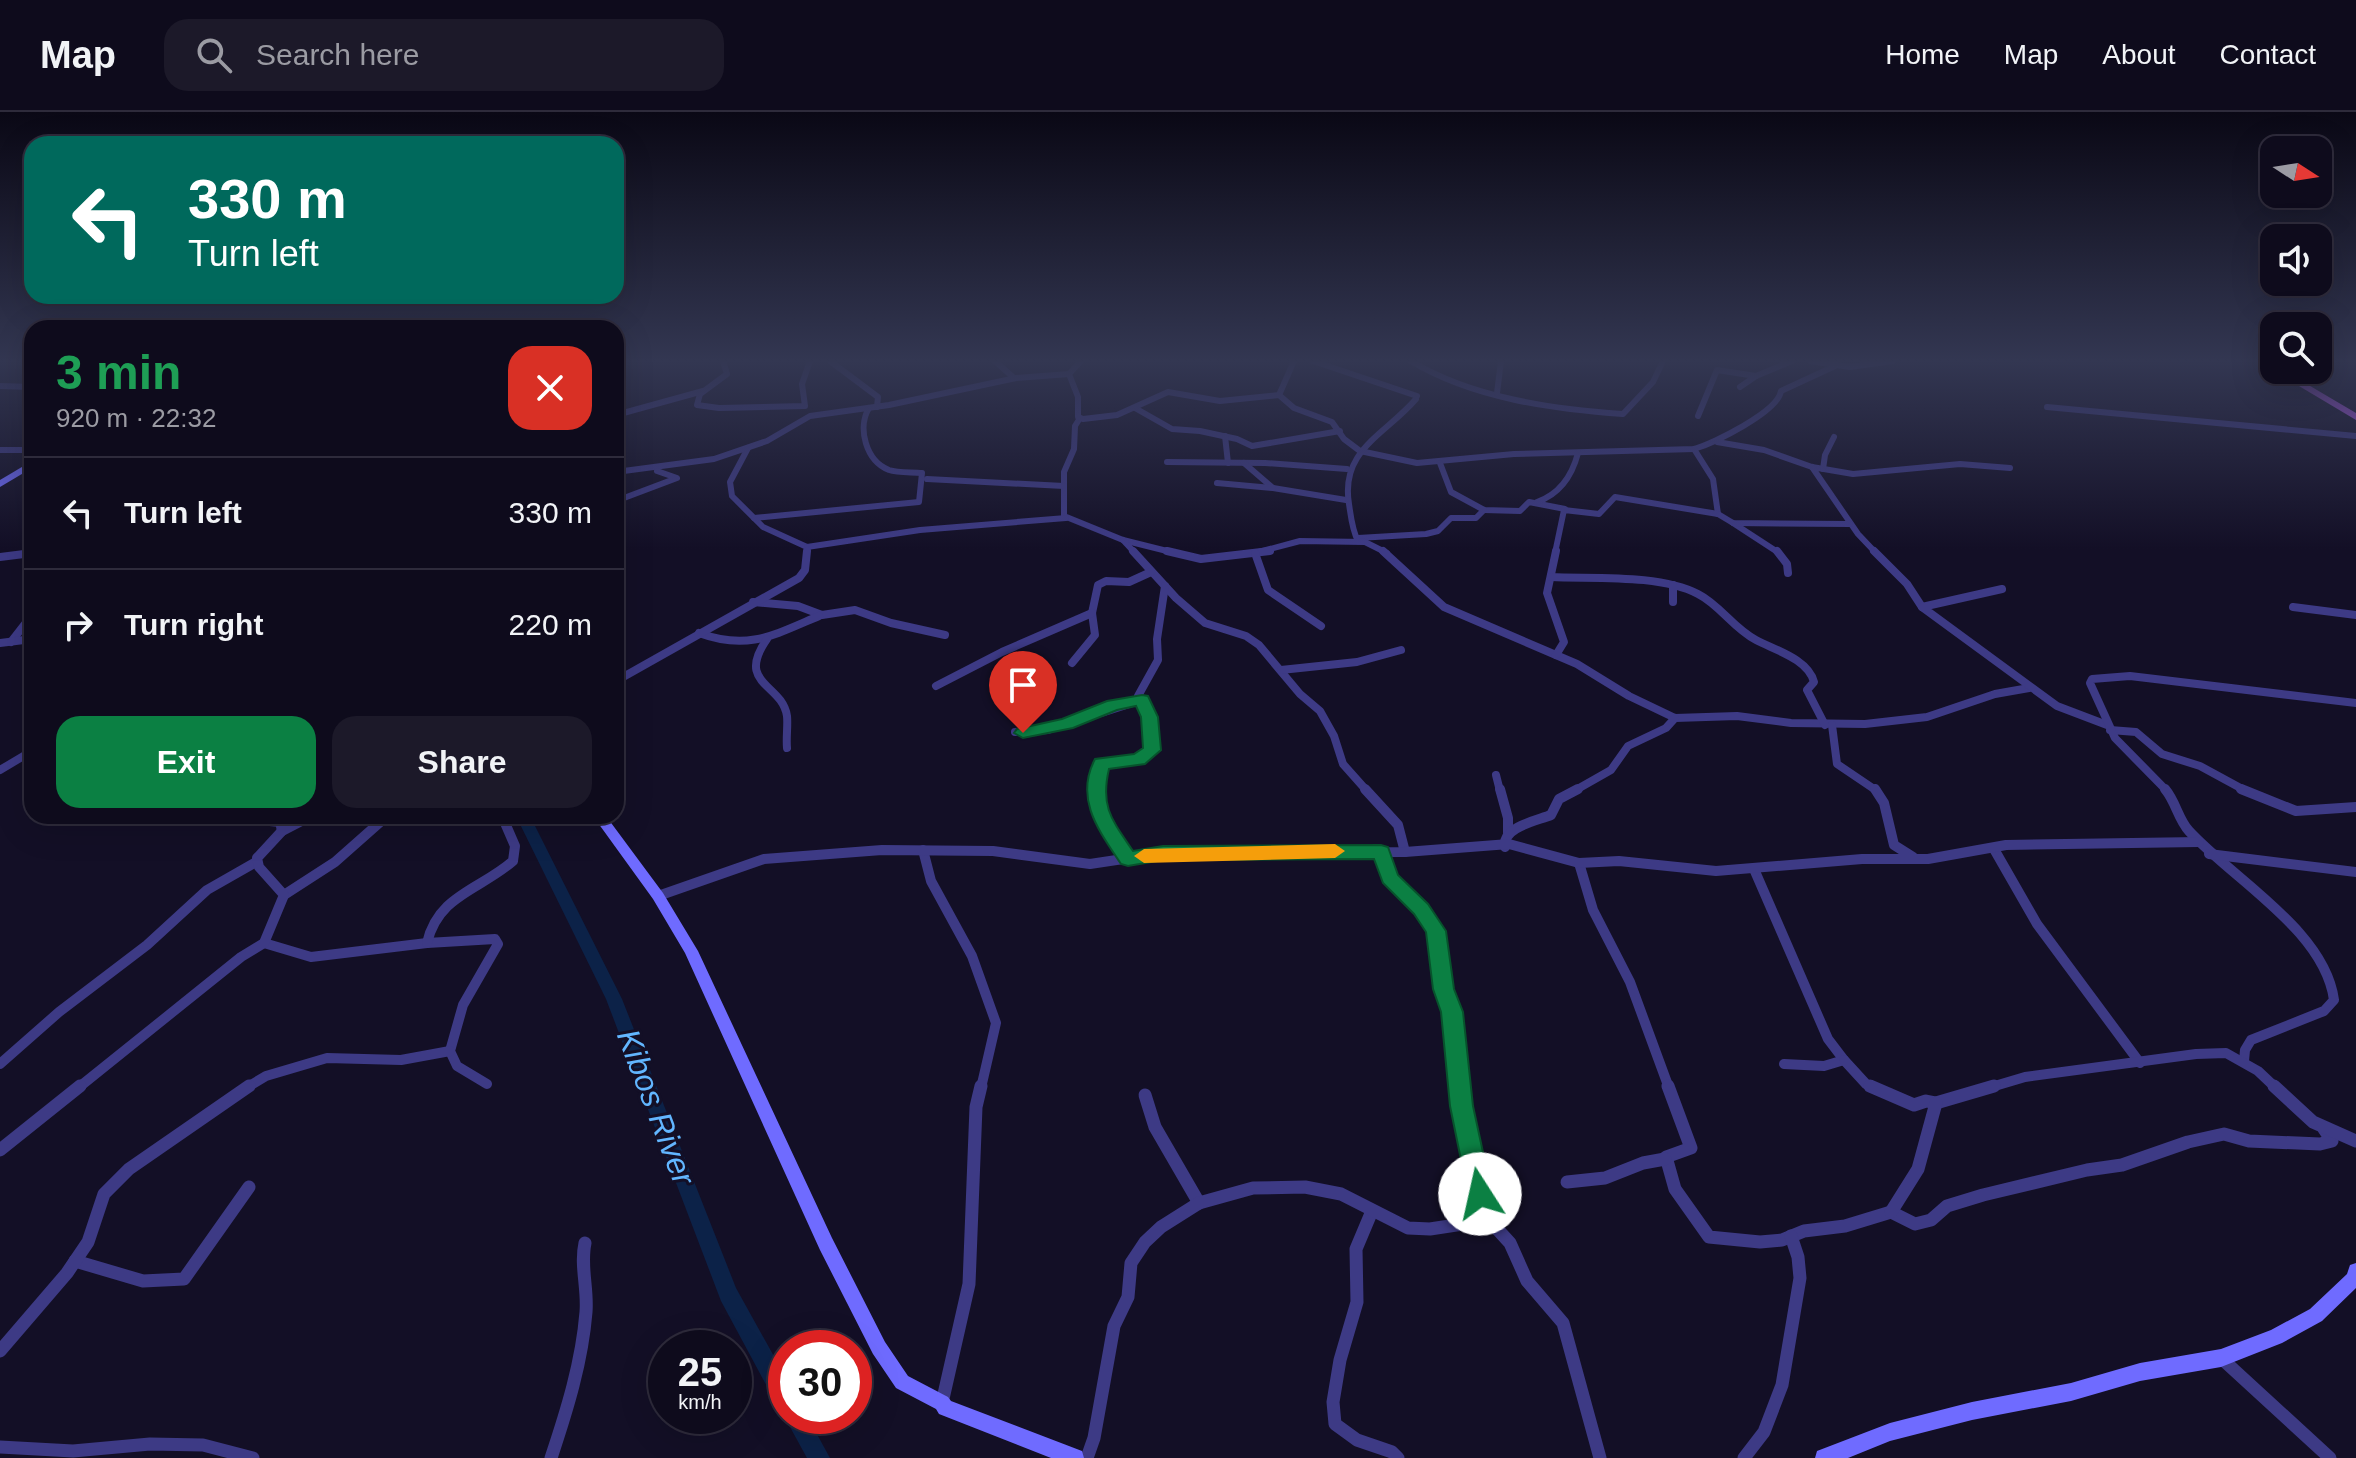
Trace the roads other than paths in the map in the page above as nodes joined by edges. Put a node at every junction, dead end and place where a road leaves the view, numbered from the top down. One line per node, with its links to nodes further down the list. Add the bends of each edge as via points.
1 (798, 424): 14 (street)
2 (863, 424): 42 (street, via 870,455 888,470 922,473 919,502)
3 (1076, 424): 34 (street)
4 (1163, 424): 10 (street)
5 (1334, 424): 9 (street)
6 (1395, 424): 18 (street)
7 (1745, 424): 13 (street)
8 (2226, 424): 11 (street)
9 (1340, 431): 10 (street, via 1254,446); 18 (street)
10 (1225, 436): 21 (street)
11 (2356, 436)
12 (1834, 437): 29 (street)
13 (1717, 442): 15 (street); 24 (street, via 1764,450)
14 (748, 448): 27 (street, via 702,462); 42 (street, via 729,489)
15 (1694, 449): 19 (street); 41 (street, via 1714,478)
16 (0, 450): 17 (street)
17 (24, 450)
18 (1360, 451): 23 (street); 28 (street)
19 (1578, 453): 23 (street); 38 (street, via 1567,480)
20 (1167, 462): 21 (street)
21 (1228, 463): 22 (street)
22 (1244, 463): 28 (street); 35 (street)
23 (1440, 463): 39 (street, via 1451,492)
24 (1812, 467): 29 (street); 45 (street)
25 (2010, 468): 29 (street, via 1960,464 1853,474)
26 (24, 469): 33 (main road)
27 (650, 469): 30 (street); 36 (street, via 677,478)
28 (1347, 469): 37 (street)
29 (1823, 469)
30 (624, 471)
31 (927, 479): 34 (street)
32 (1217, 483): 35 (street)
33 (0, 484)
34 (1064, 486): 43 (street)
35 (1273, 488): 37 (street)
36 (624, 498)
37 (1346, 500): 46 (street)
38 (1537, 502): 39 (street, via 1526,502 1520,511); 40 (street)
39 (1484, 510): 46 (street, via 1476,518 1451,518 1432,533)
40 (1567, 510): 41 (street, via 1599,514 1613,497); 54 (street, via 1561,513)
41 (1718, 514): 44 (street)
42 (754, 518): 48 (street)
43 (1066, 518): 47 (street); 48 (street, via 920,530)
44 (1733, 523): 45 (street); 53 (street, via 1771,544)
45 (1850, 524): 60 (street)
46 (1357, 539): 49 (street, via 1300,541); 74 (street, via 1390,554 1444,607)
47 (1123, 540): 49 (street, via 1201,559); 52 (street)
48 (807, 547): 58 (street, via 802,575)
49 (1255, 553): 66 (street, via 1268,590)
50 (24, 554): 51 (street)
51 (0, 557)
52 (1151, 572): 56 (street); 62 (street, via 1129,582 1101,582)
53 (1788, 573)
54 (1551, 577): 55 (street); 74 (street, via 1547,593 1564,642)
55 (1673, 585): 59 (street); 83 (street, via 1696,592 1744,633 1807,668 1814,679 1809,696)
56 (1165, 586): 76 (street, via 1205,623 1259,645); 80 (street, via 1158,660 1139,691)
57 (2002, 589): 60 (street)
58 (753, 602): 63 (street, via 798,606); 67 (street)
59 (1673, 602)
60 (1922, 607): 79 (street)
61 (2293, 607): 64 (street)
62 (1092, 613): 75 (street, via 1095,635); 78 (street)
63 (822, 615): 68 (street, via 855,610); 69 (street)
64 (2356, 615)
65 (24, 625): 71 (street)
66 (1321, 626)
67 (699, 633): 69 (street, via 735,644); 77 (street)
68 (945, 635)
69 (767, 639): 86 (street, via 754,661 758,676 787,717)
70 (24, 640): 71 (street)
71 (11, 642): 72 (street)
72 (0, 643)
73 (1401, 650): 76 (street, via 1342,665)
74 (1556, 655): 82 (street)
75 (1072, 663)
76 (1281, 670): 103 (street, via 1325,717 1343,764 1398,825)
77 (624, 676)
78 (936, 686)
79 (2029, 688): 83 (street, via 1927,717); 84 (street)
80 (1142, 700): 85 (street, via 1066,724); 105 (street, via 1152,750 1139,760 1101,763 1094,792 1101,818)
81 (2356, 703): 84 (street, via 2194,682 2092,679)
82 (1675, 718): 83 (street, via 1737,716); 97 (street, via 1628,746 1611,770 1559,799 1551,815)
83 (1828, 725): 106 (street, via 1837,764 1884,802 1889,841)
84 (2108, 728): 90 (street, via 2136,732 2162,754 2296,811); 98 (street, via 2125,752 2169,793 2174,810)
85 (1015, 732)
86 (787, 748)
87 (24, 756): 88 (street)
88 (0, 770)
89 (1496, 775): 97 (street)
90 (2356, 807)
91 (280, 824): 96 (street)
92 (296, 824): 96 (street)
93 (378, 824): 111 (street, via 335,862)
94 (505, 824): 114 (street, via 515,846 513,861 467,890 432,921)
95 (605, 824): 112 (main road)
96 (282, 831): 107 (street)
97 (1508, 833): 99 (street)
98 (2199, 842): 100 (street); 104 (street)
99 (1505, 847): 103 (street); 108 (street, via 1523,846)
100 (1994, 849): 106 (street); 118 (street, via 2037,924)
101 (923, 850): 105 (street, via 993,851 1090,864); 112 (street, via 764,859); 140 (street, via 931,881 972,956 996,1023 976,1107 969,1284)
102 (1381, 852): 103 (street); 105 (street, via 1163,853); 133 (street, via 1390,878 1436,931 1443,989 1452,1012 1461,1106)
103 (1405, 852)
104 (2209, 854): 110 (street); 117 (street, via 2281,913 2327,969 2335,993 2324,1011 2251,1040)
105 (1128, 859)
106 (1924, 859): 109 (street)
107 (256, 862): 111 (street); 119 (street, via 207,890)
108 (1579, 863): 109 (street); 127 (street, via 1593,910 1630,982 1691,1148)
109 (1754, 869): 116 (street, via 1828,1039)
110 (2356, 872)
111 (284, 895): 113 (street)
112 (658, 896): 140 (main road, via 691,951 879,1348 902,1382)
113 (264, 943): 114 (street, via 311,957); 126 (street)
114 (427, 943): 115 (street, via 498,941 463,1005)
115 (450, 1051): 121 (street, via 457,1066); 136 (street, via 401,1060 327,1058 266,1076 114,1183 98,1205 96,1225)
116 (1844, 1060): 120 (street, via 1824,1066); 123 (street, via 1866,1084 1914,1105)
117 (2244, 1061): 118 (street, via 2216,1052); 124 (street)
118 (2140, 1063): 123 (street, via 2025,1077)
119 (0, 1064)
120 (1784, 1064)
121 (487, 1084)
122 (1145, 1095): 130 (street, via 1155,1127)
123 (1936, 1103): 132 (street, via 1918,1169)
124 (2324, 1129): 125 (street); 132 (street, via 2332,1141 2320,1144 2249,1141 2224,1134 2188,1142 2142,1160 1983,1195 1947,1206 1931,1220 1915,1224)
125 (2356, 1141)
126 (0, 1150)
127 (1665, 1159): 128 (street, via 1605,1178); 134 (street, via 1686,1209 1709,1237 1760,1242)
128 (1567, 1182)
129 (249, 1187): 136 (street, via 184,1279 126,1278)
130 (1199, 1203): 131 (street, via 1253,1188 1305,1187 1341,1194); 145 (street, via 1161,1227 1131,1263 1128,1297 1114,1326)
131 (1372, 1211): 133 (street, via 1419,1230); 146 (street, via 1356,1249 1357,1302 1340,1360 1335,1424)
132 (1891, 1212): 134 (street)
133 (1489, 1220): 147 (street, via 1510,1243 1527,1281 1563,1323)
134 (1791, 1236): 148 (street, via 1800,1278 1782,1385 1764,1432)
135 (585, 1243): 143 (street, via 580,1270 588,1295 577,1379)
136 (75, 1261): 138 (street)
137 (2356, 1271): 139 (main road, via 2316,1315)
138 (0, 1351)
139 (2221, 1358): 149 (main road, via 1972,1411 1890,1432); 150 (street)
140 (942, 1403): 144 (main road)
141 (0, 1447): 142 (street, via 73,1451 203,1445)
142 (253, 1458)
143 (551, 1458)
144 (1075, 1458)
145 (1087, 1458)
146 (1398, 1458)
147 (1600, 1458)
148 (1744, 1458)
149 (1824, 1458)
150 (2330, 1458)

